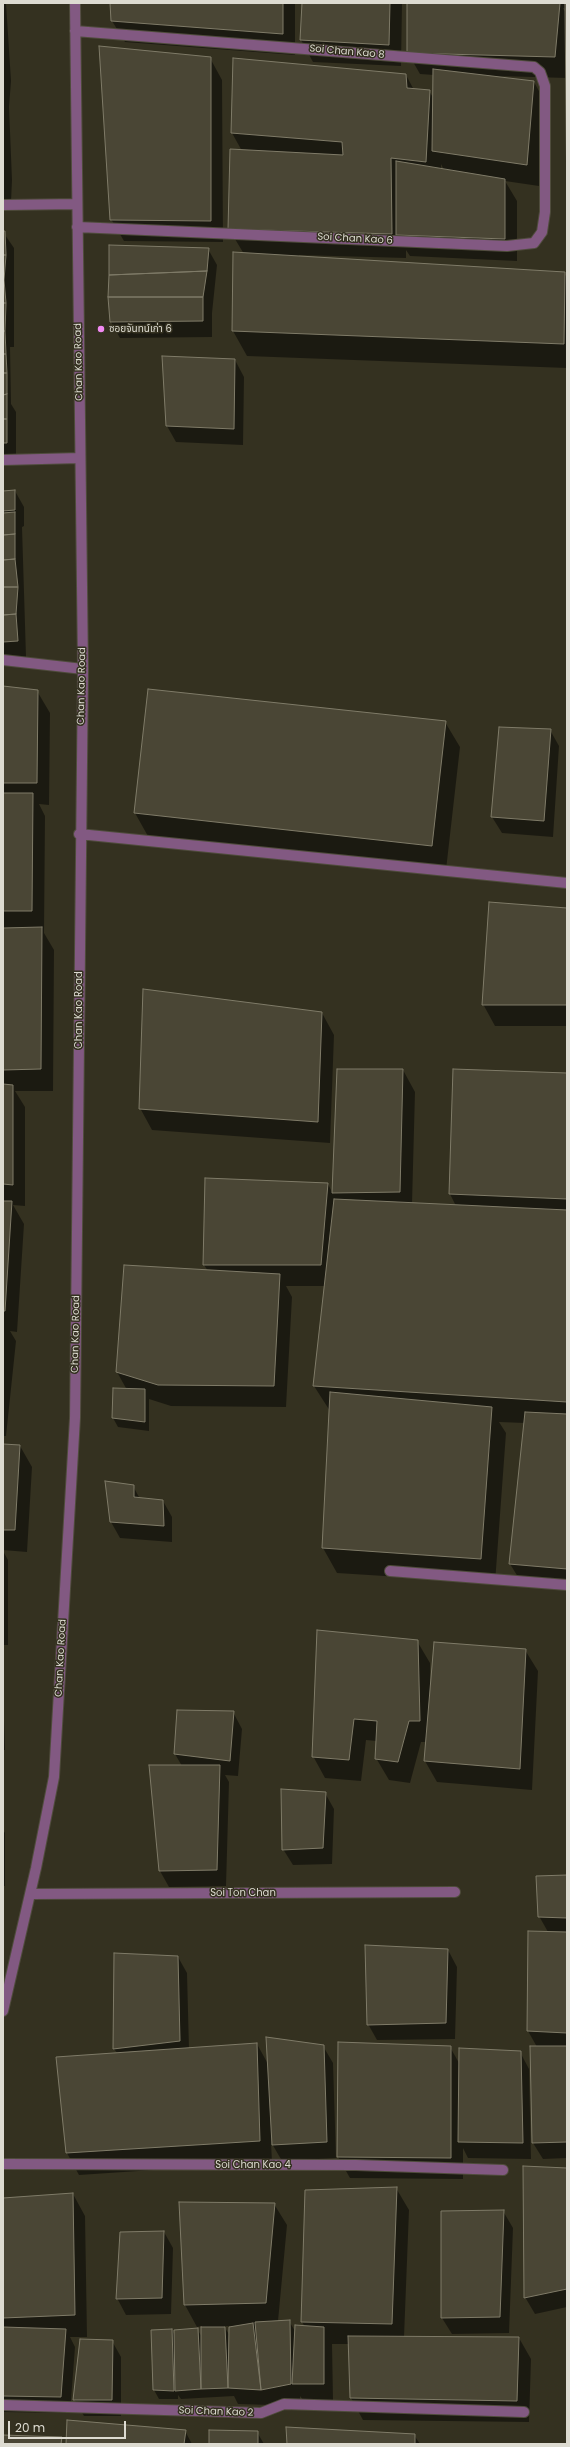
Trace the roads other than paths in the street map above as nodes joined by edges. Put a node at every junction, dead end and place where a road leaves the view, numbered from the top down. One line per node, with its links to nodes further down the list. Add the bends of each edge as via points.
1 (75, 3): 2 (street, Chan Kao Road)
2 (75, 30): 3 (street, Soi Chan Kao 8, via 534,67 540,72 545,86); 4 (street, Chan Kao Road)
3 (546, 148): 6 (street, Soi Chan Kao 6, via 545,212 542,232 534,243 507,246)
4 (77, 204): 5 (street); 6 (street, Chan Kao Road)
5 (3, 206)
6 (77, 227): 7 (street, Chan Kao Road)
7 (80, 458): 8 (street); 10 (street, Chan Kao Road)
8 (3, 460)
9 (3, 660): 10 (street)
10 (83, 668): 11 (street, Chan Kao Road)
11 (79, 834): 12 (street); 16 (street, Chan Kao Road, via 74,1418 54,1777)
12 (567, 883)
13 (390, 1571): 14 (street)
14 (567, 1585)
15 (455, 1892): 16 (street, Soi Ton Chan)
16 (31, 1894): 17 (street, Chan Kao Road)
17 (3, 2011)
18 (3, 2164): 19 (street, Soi Chan Kao 4, via 348,2165)
19 (503, 2170)
20 (3, 2405): 21 (street, Soi Chan Kao 2, via 261,2413 284,2404)
21 (524, 2412)

